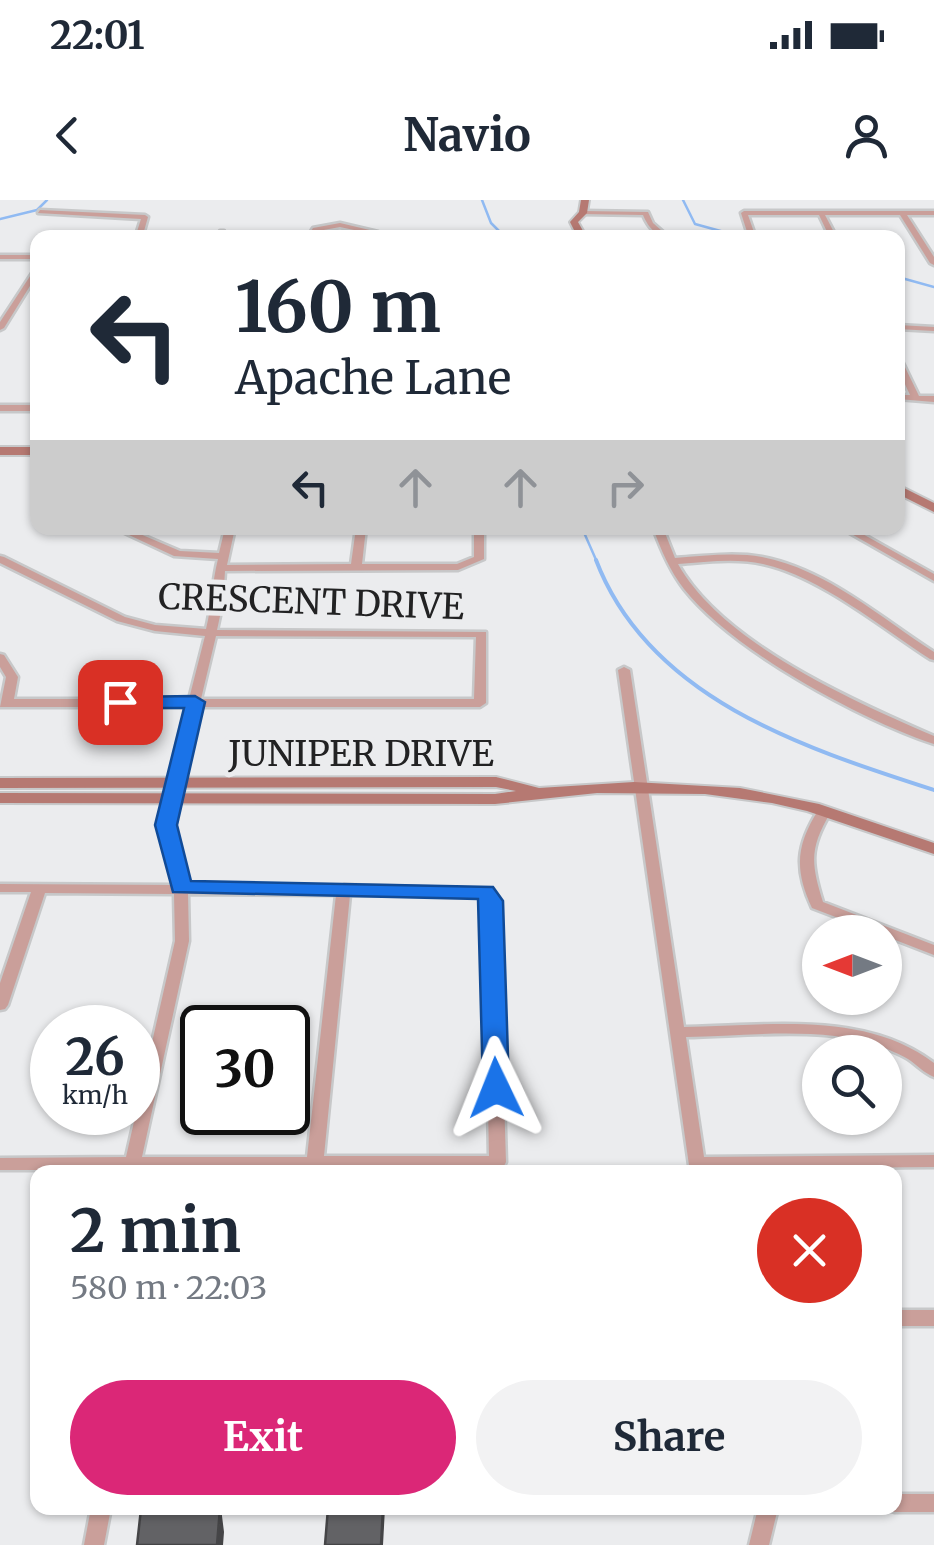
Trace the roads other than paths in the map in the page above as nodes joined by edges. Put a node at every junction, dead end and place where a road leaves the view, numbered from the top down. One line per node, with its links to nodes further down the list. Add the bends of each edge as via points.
1 (585, 200): 3 (street)
2 (40, 212): 7 (street, via 145,217)
3 (583, 212): 10 (street, via 574,222); 11 (street, via 646,213)
4 (821, 213): 5 (street); 12 (street, via 744,213); 13 (street)
5 (902, 213): 6 (street); 16 (street)
6 (934, 213)
7 (141, 230)
8 (314, 230): 9 (street, via 340,224)
9 (364, 230)
10 (579, 230)
11 (657, 230)
12 (749, 230)
13 (830, 230)
14 (0, 257): 15 (street)
15 (30, 257)
16 (934, 263)
17 (30, 279): 19 (street)
18 (905, 327): 20 (street)
19 (0, 328)
20 (934, 329)
21 (905, 375): 23 (street)
22 (905, 397): 23 (street)
23 (916, 398): 24 (street)
24 (934, 399)
25 (0, 408): 26 (street)
26 (30, 408)
27 (30, 454): 28 (street)
28 (0, 455)
29 (905, 486): 31 (street)
30 (905, 493): 32 (street)
31 (934, 500)
32 (934, 508)
33 (134, 535): 40 (street, via 178,554)
34 (228, 535): 40 (street)
35 (359, 535): 42 (street)
36 (478, 535): 42 (street, via 479,559 458,567)
37 (661, 535): 41 (street)
38 (858, 535): 43 (street)
39 (0, 559): 44 (street, CRESCENT DRIVE, via 121,619)
40 (222, 562): 42 (street); 44 (street)
41 (671, 562): 46 (street, via 730,558 796,571); 50 (street, via 694,595 743,638)
42 (356, 568)
43 (934, 578)
44 (211, 633): 48 (street); 48 (street, CRESCENT DRIVE, via 482,634 480,703)
45 (0, 657): 49 (street, via 12,677)
46 (934, 657)
47 (624, 670): 53 (street)
48 (195, 702): 49 (street); 52 (street)
49 (4, 703)
50 (934, 740)
51 (0, 783): 52 (street, JUNIPER DRIVE)
52 (173, 790): 53 (street, JUNIPER DRIVE, via 495,799 541,791); 54 (street, JUNIPER DRIVE); 59 (street, via 168,843)
53 (640, 790): 55 (street, JUNIPER DRIVE, via 773,798); 63 (street)
54 (0, 798)
55 (824, 812): 56 (street, JUNIPER DRIVE); 61 (street, via 805,840 817,905)
56 (934, 849)
57 (0, 888): 58 (street)
58 (40, 888): 59 (street); 62 (street)
59 (182, 888): 60 (street); 69 (street, via 182,941)
60 (344, 889): 66 (street); 66 (street, via 470,889 491,901 498,1162)
61 (934, 950)
62 (0, 1005)
63 (679, 1032): 64 (street, via 868,1034 920,1057); 71 (street)
64 (934, 1071)
65 (934, 1161): 72 (street)
66 (316, 1163): 70 (street)
67 (0, 1164): 68 (street)
68 (33, 1165)
69 (132, 1165)
70 (242, 1165)
71 (698, 1165)
72 (799, 1165)
73 (902, 1318): 74 (street)
74 (934, 1318)
75 (902, 1504): 76 (street)
76 (934, 1504)
77 (100, 1515): 79 (street)
78 (766, 1515): 80 (street)
79 (94, 1545)
80 (758, 1545)

